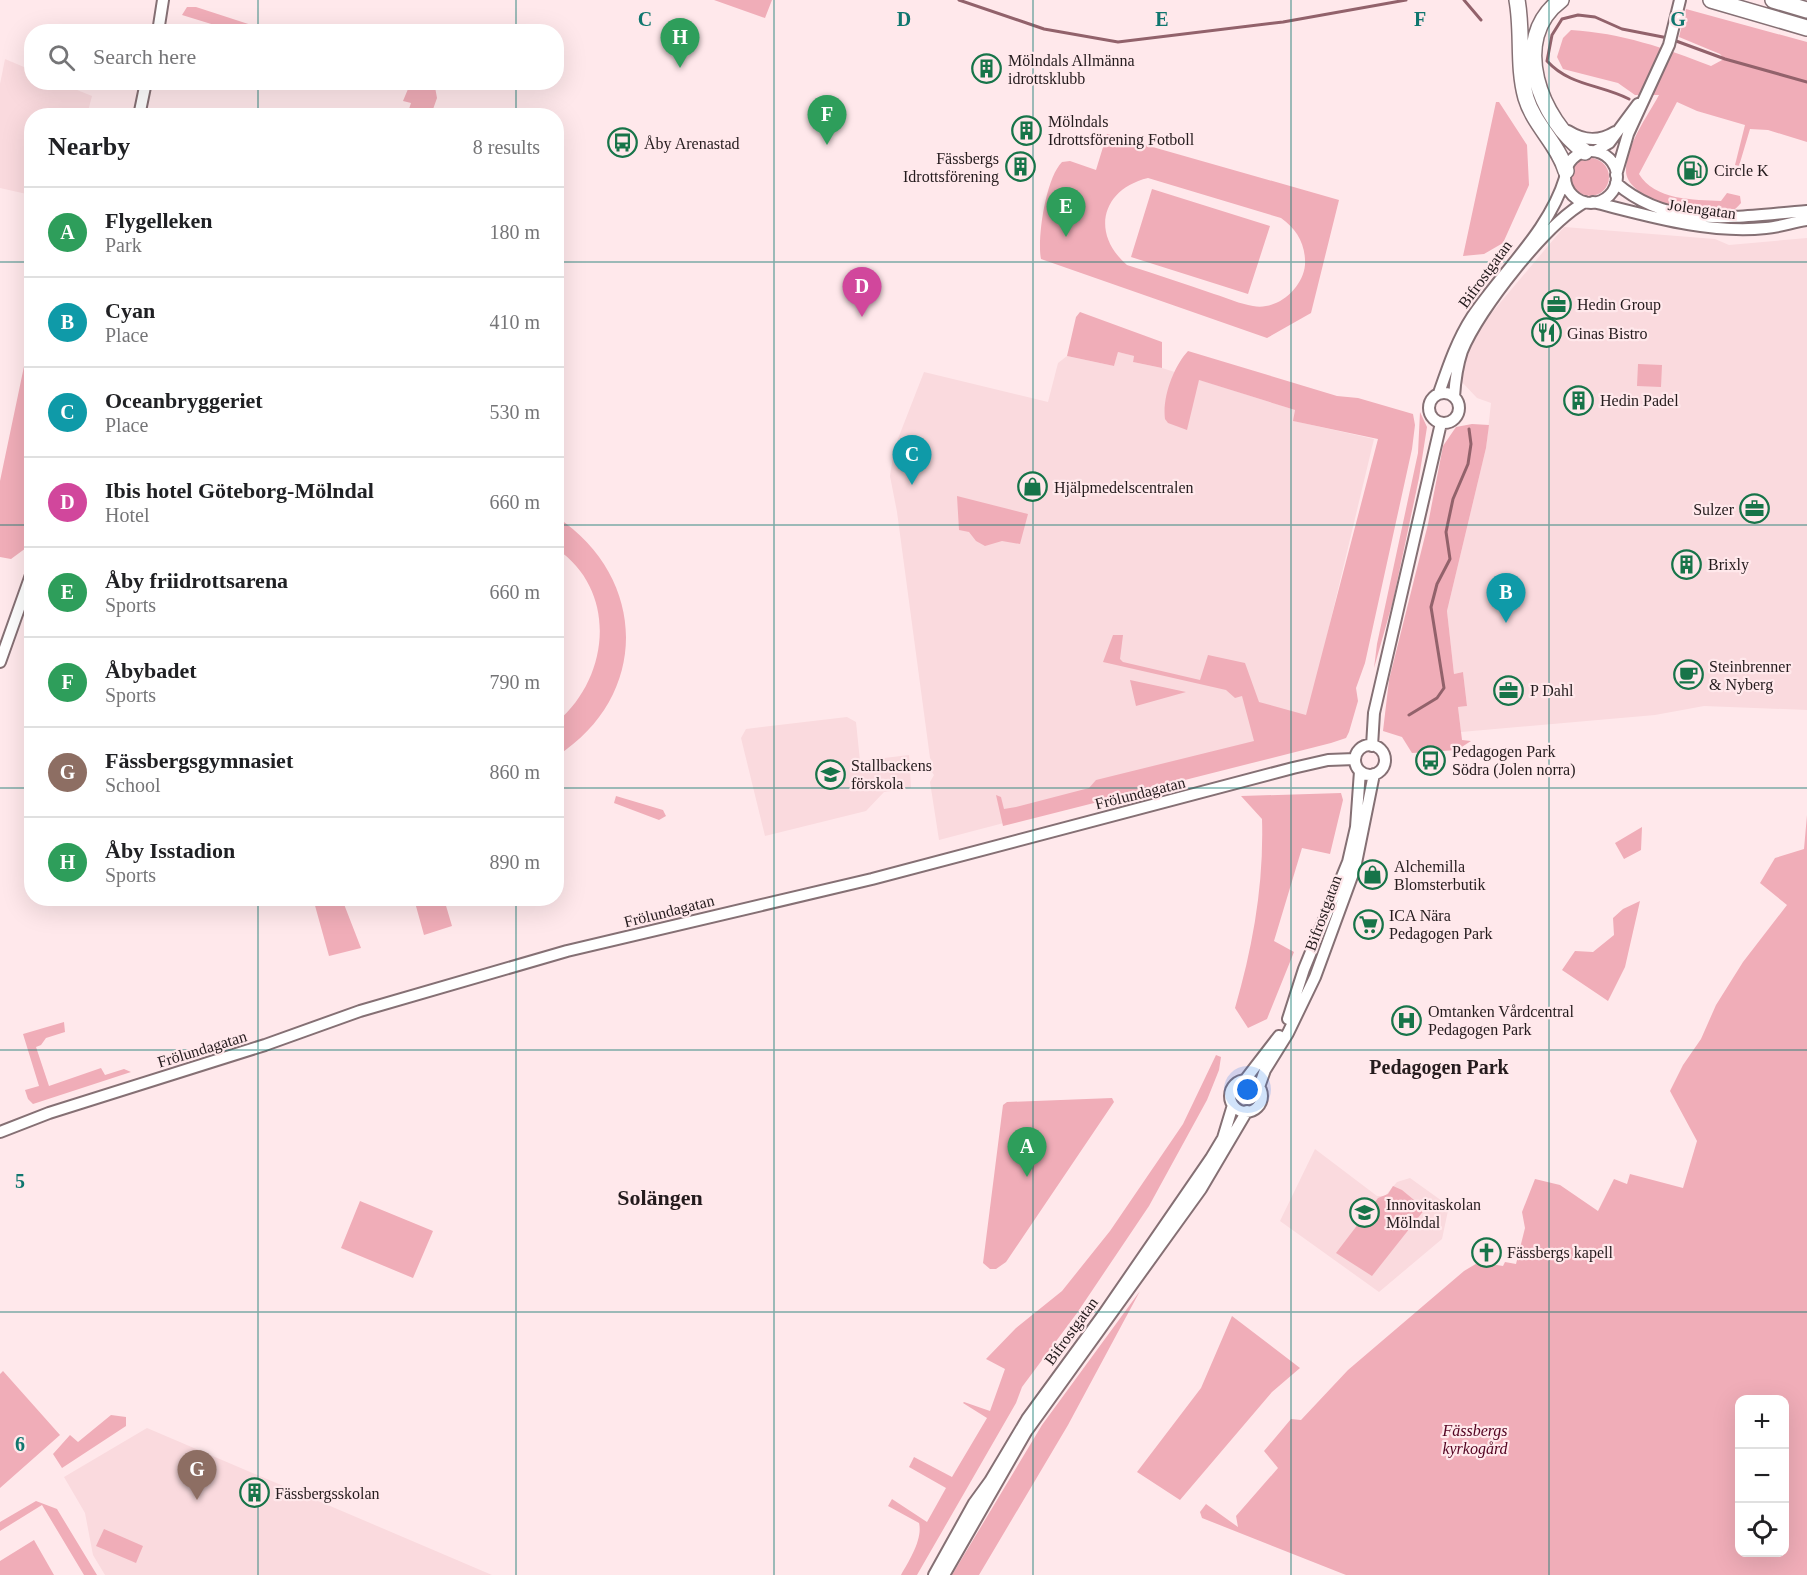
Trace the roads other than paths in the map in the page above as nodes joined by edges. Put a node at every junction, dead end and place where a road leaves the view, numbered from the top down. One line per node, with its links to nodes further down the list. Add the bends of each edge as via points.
1 (163, 0): 8 (main road)
2 (1517, 0): 16 (highway, via 1525,95 1538,126 1561,159)
3 (1561, 0): 13 (highway, via 1542,25 1535,57 1539,91)
4 (1680, 0): 11 (main road, via 1669,45)
5 (1711, 0): 9 (highway)
6 (1774, 0): 7 (highway)
7 (1807, 10)
8 (159, 24)
9 (1807, 28)
10 (144, 90): 12 (main road)
11 (1644, 97): 14 (main road, Bifrostgatan); 17 (main road, via 1628,134)
12 (141, 108)
13 (1557, 122): 14 (main road, via 1590,140 1605,138); 15 (highway, via 1563,135)
14 (1620, 129): 15 (main road, Bifrostgatan, via 1604,147)
15 (1590, 151): 16 (main road, Bifrostgatan, via 1574,157); 17 (main road, via 1608,158)
16 (1565, 175): 18 (main road, via 1571,193); 21 (main road, Bifrostgatan, via 1557,200 1541,226 1468,324)
17 (1616, 179): 18 (main road, Bifrostgatan, via 1607,196); 19 (main road, Jolengatan, via 1644,204 1682,215)
18 (1589, 202): 20 (main road, Jolengatan, via 1676,222 1732,229 1768,228); 22 (main road, Bifrostgatan, via 1567,213 1546,233 1482,316 1460,357)
19 (1807, 212)
20 (1807, 220)
21 (1438, 393): 22 (main road); 23 (main road, Bifrostgatan, via 1428,408 1432,418)
22 (1454, 397): 23 (main road, Bifrostgatan, via 1459,406 1457,415 1452,421)
23 (1441, 423): 26 (main road, Bifrostgatan, via 1374,713)
24 (24, 594): 25 (main road)
25 (0, 662)
26 (1371, 746): 27 (main road, via 1360,749); 29 (main road, Bifrostgatan, via 1381,751 1384,759 1382,768)
27 (1355, 759): 28 (main road, Bifrostgatan); 34 (main road, Frölundagatan, via 1293,768 872,879 567,951 365,1009)
28 (1360, 771): 29 (main road); 30 (main road, Bifrostgatan, via 1354,836 1345,874 1304,969 1289,1017)
29 (1374, 774): 31 (main road, Bifrostgatan, via 1355,868 1315,977)
30 (1245, 1080): 31 (main road); 32 (main road, Bifrostgatan, via 1231,1089)
31 (1259, 1087): 33 (main road, Bifrostgatan, via 1260,1104)
32 (1233, 1105): 33 (main road); 35 (main road, Bifrostgatan, via 1223,1138 1211,1158 1027,1419)
33 (1247, 1111): 36 (main road, Bifrostgatan, via 1201,1189 1026,1432)
34 (0, 1132)
35 (934, 1575)
36 (944, 1575)

